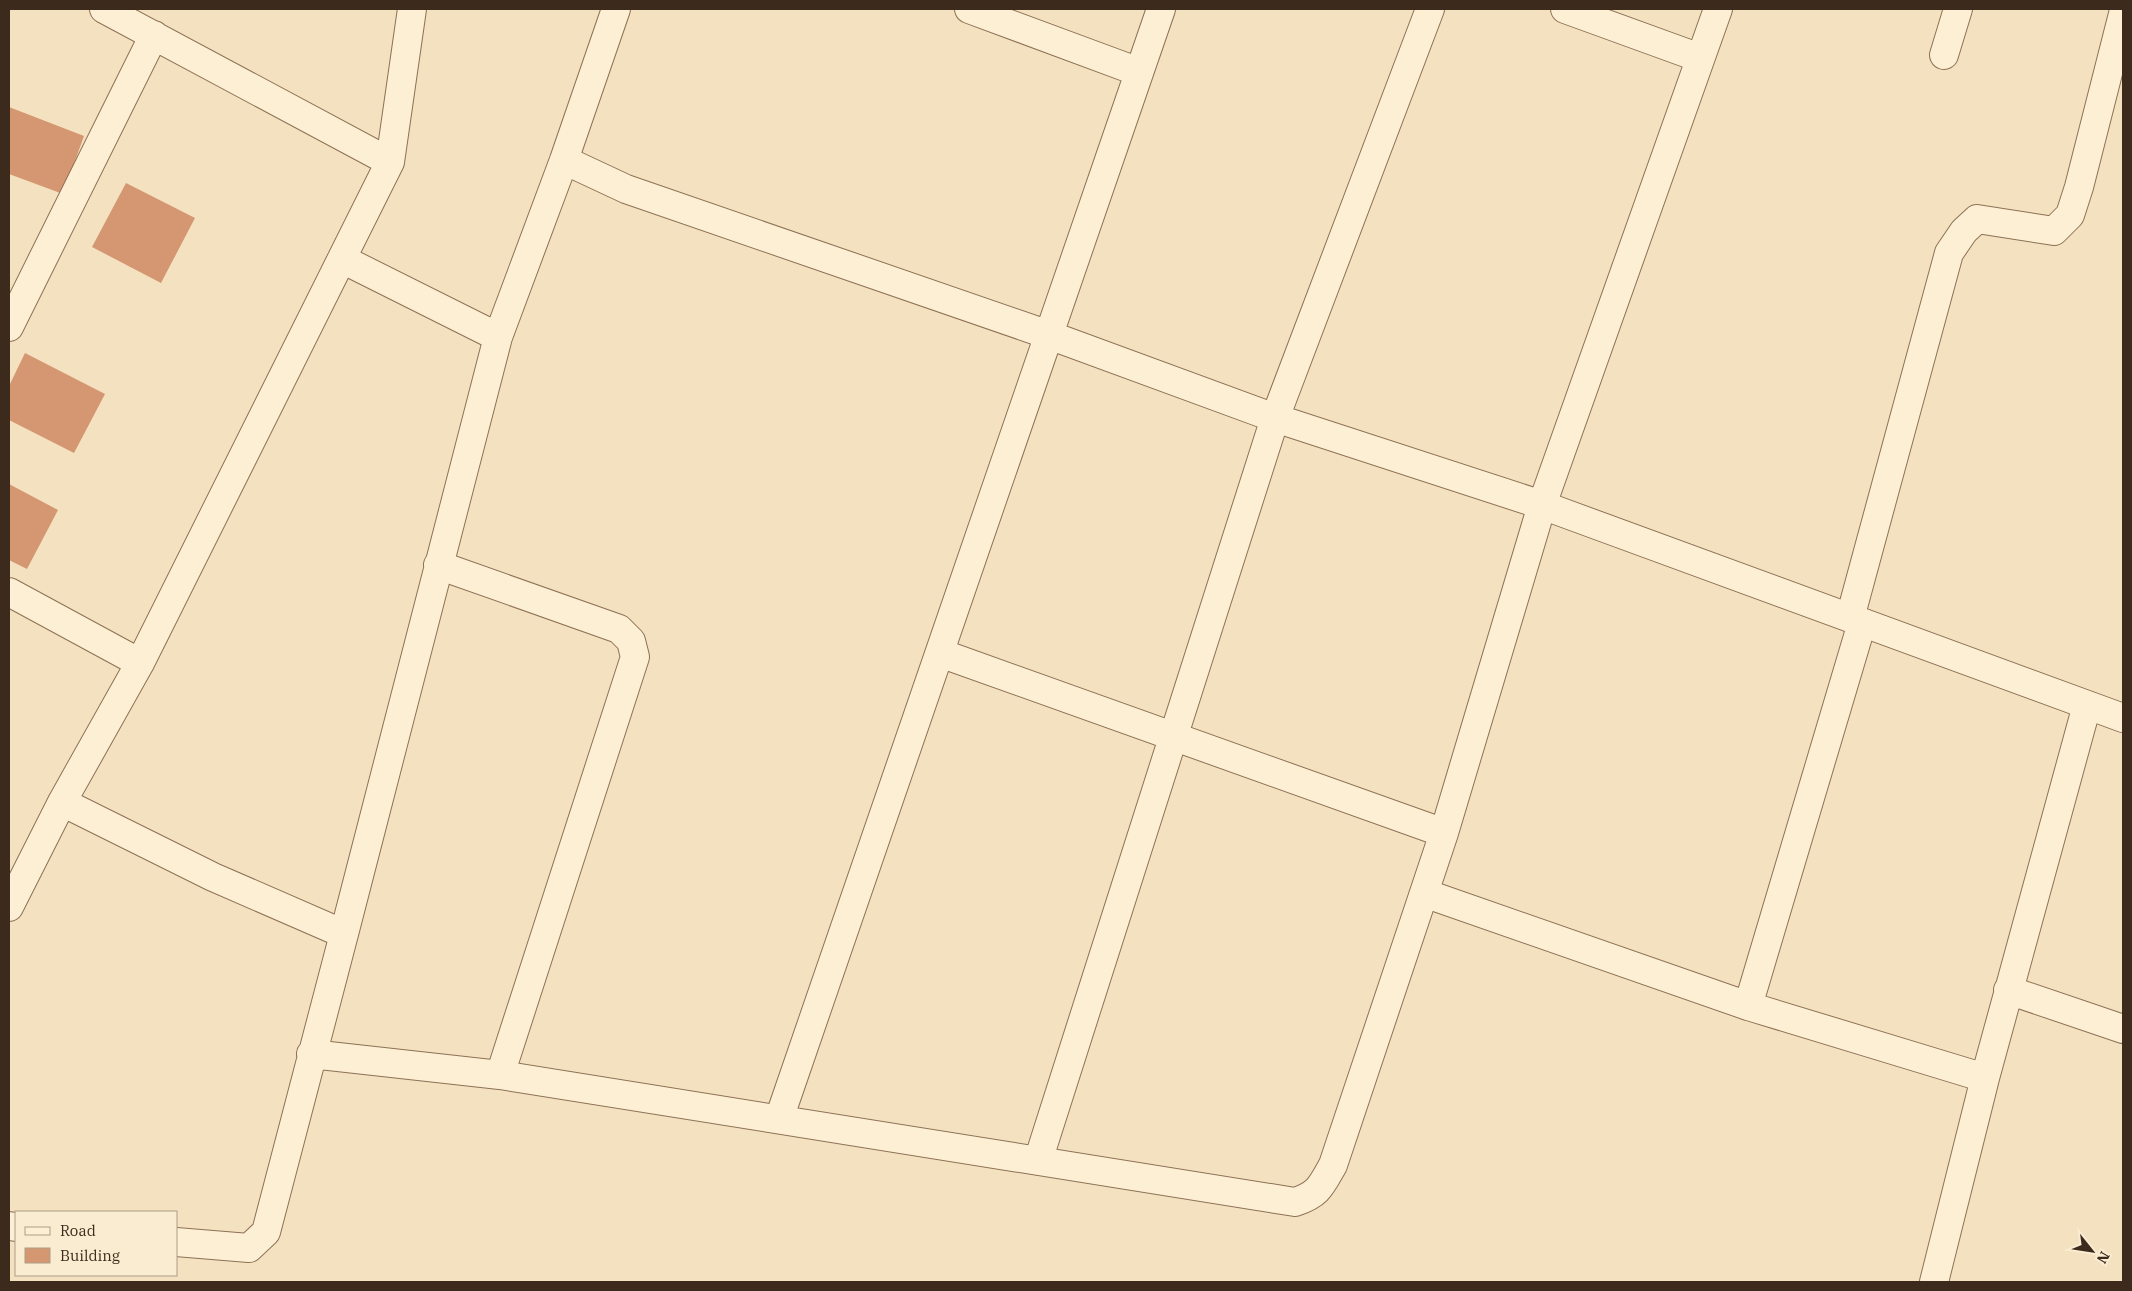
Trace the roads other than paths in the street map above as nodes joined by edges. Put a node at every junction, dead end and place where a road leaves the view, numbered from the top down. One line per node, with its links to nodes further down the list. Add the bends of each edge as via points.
1 (104, 9): 11 (street)
2 (412, 9): 16 (street)
3 (616, 9): 15 (street)
4 (968, 9): 14 (street)
5 (1161, 9): 14 (street)
6 (1430, 9): 21 (street)
7 (1565, 9): 13 (street)
8 (1718, 9): 13 (street)
9 (1958, 9): 12 (street)
10 (2123, 14): 25 (street, via 2070,215 2054,231 1977,219 1949,253)
11 (154, 35): 16 (street); 18 (street)
12 (1944, 55)
13 (1700, 58): 22 (street)
14 (1139, 72): 19 (street)
15 (564, 160): 19 (street, via 626,189); 20 (street)
16 (390, 162): 17 (street)
17 (342, 258): 20 (street); 27 (street)
18 (9, 327)
19 (1049, 335): 21 (street); 26 (street)
20 (498, 337): 23 (street)
21 (1275, 418): 22 (street); 30 (street)
22 (1542, 505): 25 (street); 32 (street)
23 (438, 565): 35 (street); 40 (street, via 619,629 631,641 635,657)
24 (9, 592): 27 (street)
25 (1856, 620): 28 (street); 37 (street)
26 (940, 653): 30 (street); 42 (street)
27 (140, 663): 31 (street)
28 (2087, 705): 29 (street); 36 (street)
29 (2123, 718)
30 (1174, 737): 32 (street); 43 (street)
31 (62, 802): 34 (street); 35 (street, via 213,877)
32 (1444, 833): 33 (street)
33 (1424, 893): 37 (street); 43 (street, via 1333,1165 1321,1186 1310,1197 1295,1202)
34 (9, 907)
35 (344, 934): 39 (street)
36 (2008, 990): 38 (street); 41 (street)
37 (1748, 1006): 41 (street)
38 (2123, 1029)
39 (311, 1054): 40 (street); 44 (street, via 266,1232 248,1248)
40 (500, 1075): 42 (street)
41 (1985, 1078): 45 (street)
42 (779, 1119): 43 (street)
43 (1038, 1161)
44 (178, 1242)
45 (1934, 1282)

